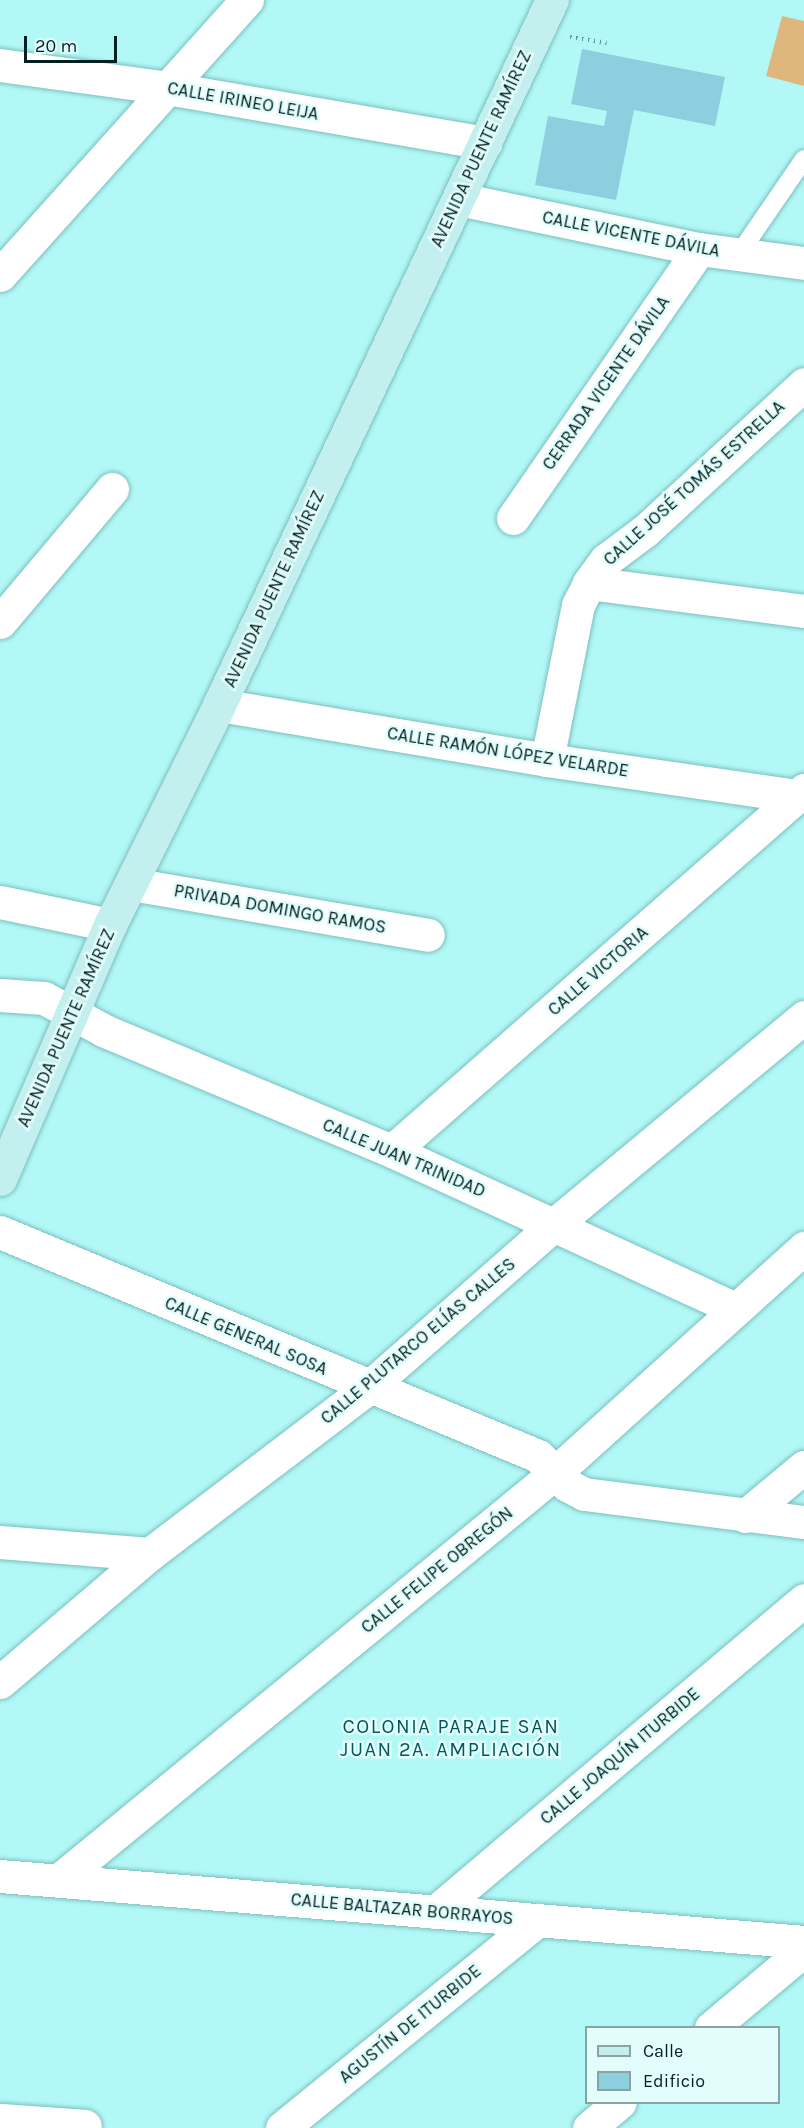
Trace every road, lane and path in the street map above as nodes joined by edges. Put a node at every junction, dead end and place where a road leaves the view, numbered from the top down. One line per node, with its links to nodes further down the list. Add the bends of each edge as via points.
1 (247, 0): 6 (street)
2 (552, 0): 7 (street, AVENIDA PUENTE RAMÍREZ)
3 (576, 38): 4 (path)
4 (607, 43)
5 (0, 65): 6 (street, CALLE IRINEO LEIJA)
6 (167, 88): 7 (street, CALLE IRINEO LEIJA); 13 (street)
7 (485, 142): 9 (street, AVENIDA PUENTE RAMÍREZ)
8 (804, 159): 11 (lane)
9 (459, 199): 10 (street, CALLE VICENTE DÁVILA); 20 (street, AVENIDA PUENTE RAMÍREZ)
10 (699, 249): 11 (street, CALLE VICENTE DÁVILA); 16 (street, CERRADA VICENTE DÁVILA)
11 (739, 254): 12 (street, CALLE VICENTE DÁVILA)
12 (804, 263)
13 (0, 275)
14 (804, 384): 17 (street, CALLE JOSÉ TOMÁS ESTRELLA, via 646,530 606,560)
15 (112, 489): 19 (street)
16 (513, 518)
17 (589, 583): 18 (street); 21 (street, CALLE JOSÉ TOMÁS ESTRELLA, via 578,605)
18 (804, 612)
19 (0, 622)
20 (219, 705): 21 (street, CALLE RAMÓN LÓPEZ VELARDE); 23 (street, AVENIDA PUENTE RAMÍREZ)
21 (546, 760): 22 (street, CALLE RAMÓN LÓPEZ VELARDE)
22 (801, 793): 30 (street, CALLE VICTORIA)
23 (131, 884): 25 (street, AVENIDA PUENTE RAMÍREZ); 26 (street, PRIVADA DOMINGO RAMOS)
24 (0, 902): 25 (street)
25 (110, 925): 28 (street, AVENIDA PUENTE RAMÍREZ)
26 (428, 935)
27 (0, 995): 28 (street, CALLE JUAN TRINIDAD, via 44,998)
28 (72, 1013): 30 (street, CALLE JUAN TRINIDAD, via 105,1031); 31 (street, AVENIDA PUENTE RAMÍREZ)
29 (804, 1017): 32 (street, CALLE PLUTARCO ELÍAS CALLES)
30 (392, 1151): 32 (street, CALLE JUAN TRINIDAD)
31 (1, 1175)
32 (555, 1224): 35 (street, CALLE JUAN TRINIDAD); 36 (street, CALLE PLUTARCO ELÍAS CALLES)
33 (0, 1232): 36 (street, CALLE GENERAL SOSA)
34 (804, 1248): 35 (street, CALLE FELIPE OBREGÓN)
35 (734, 1308): 38 (street, CALLE FELIPE OBREGÓN)
36 (368, 1388): 38 (street, CALLE GENERAL SOSA, via 538,1456); 42 (street, CALLE PLUTARCO ELÍAS CALLES)
37 (804, 1467): 39 (street)
38 (555, 1473): 39 (street, CALLE GENERAL SOSA, via 584,1494); 46 (street, CALLE FELIPE OBREGÓN)
39 (745, 1516): 40 (street, CALLE GENERAL SOSA)
40 (804, 1522)
41 (0, 1542): 42 (street)
42 (150, 1554): 44 (street, CALLE PLUTARCO ELÍAS CALLES)
43 (804, 1600): 47 (street, CALLE JOAQUÍN ITURBIDE)
44 (0, 1682)
45 (0, 1876): 46 (street, CALLE BALTAZAR BORRAYOS)
46 (59, 1880): 47 (street, CALLE BALTAZAR BORRAYOS)
47 (435, 1912): 48 (street, CALLE BALTAZAR BORRAYOS)
48 (538, 1920): 49 (street, CALLE BALTAZAR BORRAYOS); 55 (street, AGUSTÍN DE ITURBIDE)
49 (804, 1942)
50 (804, 1950): 51 (street)
51 (713, 2026)
52 (619, 2104): 56 (street)
53 (0, 2120): 54 (street)
54 (85, 2126)
55 (282, 2128)
56 (589, 2128)

